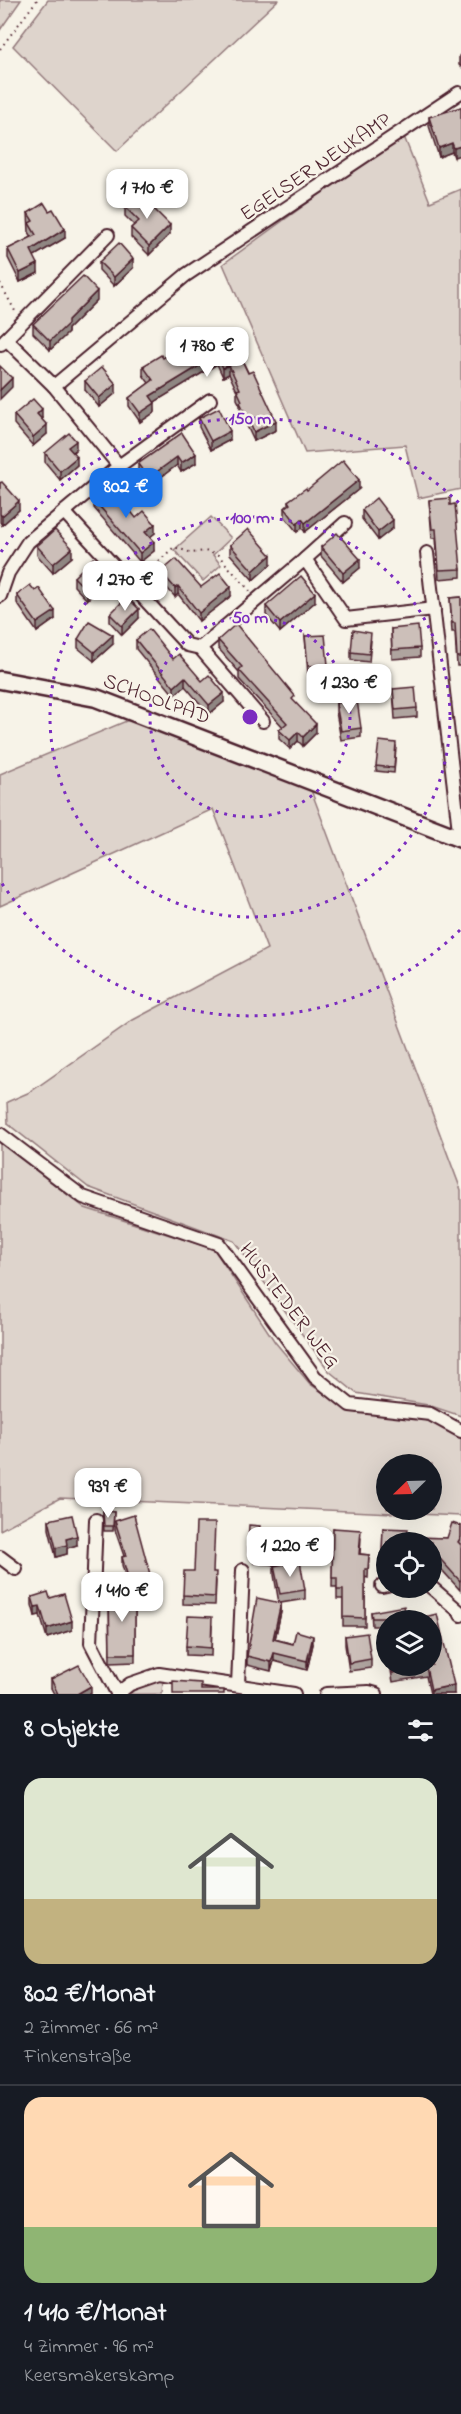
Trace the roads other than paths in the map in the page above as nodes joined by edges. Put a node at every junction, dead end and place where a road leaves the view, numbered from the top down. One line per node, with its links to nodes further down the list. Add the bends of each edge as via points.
1 (459, 93): 4 (street, EGELSER NEUKAMP, via 186,275)
2 (108, 235): 3 (street)
3 (3, 342): 4 (street)
4 (54, 386): 6 (street)
5 (210, 400): 6 (street)
6 (119, 466): 7 (street)
7 (64, 512): 11 (street, via 28,542 8,573); 13 (street)
8 (345, 524): 10 (street)
9 (427, 553): 12 (street)
10 (305, 559): 12 (street, via 346,619); 13 (street)
11 (0, 596)
12 (434, 609): 16 (street)
13 (193, 647): 15 (street)
14 (0, 680): 16 (street, SCHOOLPAD, via 96,698)
15 (263, 721)
16 (461, 839)
17 (0, 1134): 18 (street, HUSTEDER WEG, via 83,1197 219,1244 315,1377 350,1405 430,1414)
18 (461, 1431)
19 (96, 1520): 26 (street, via 91,1643)
20 (0, 1557): 21 (street)
21 (16, 1569)
22 (243, 1570): 25 (street)
23 (442, 1596): 24 (street)
24 (461, 1615)
25 (238, 1684): 26 (street, via 159,1674 130,1684); 27 (street)
26 (117, 1694)
27 (294, 1694)
28 (326, 1694): 29 (street)
29 (376, 1694)

